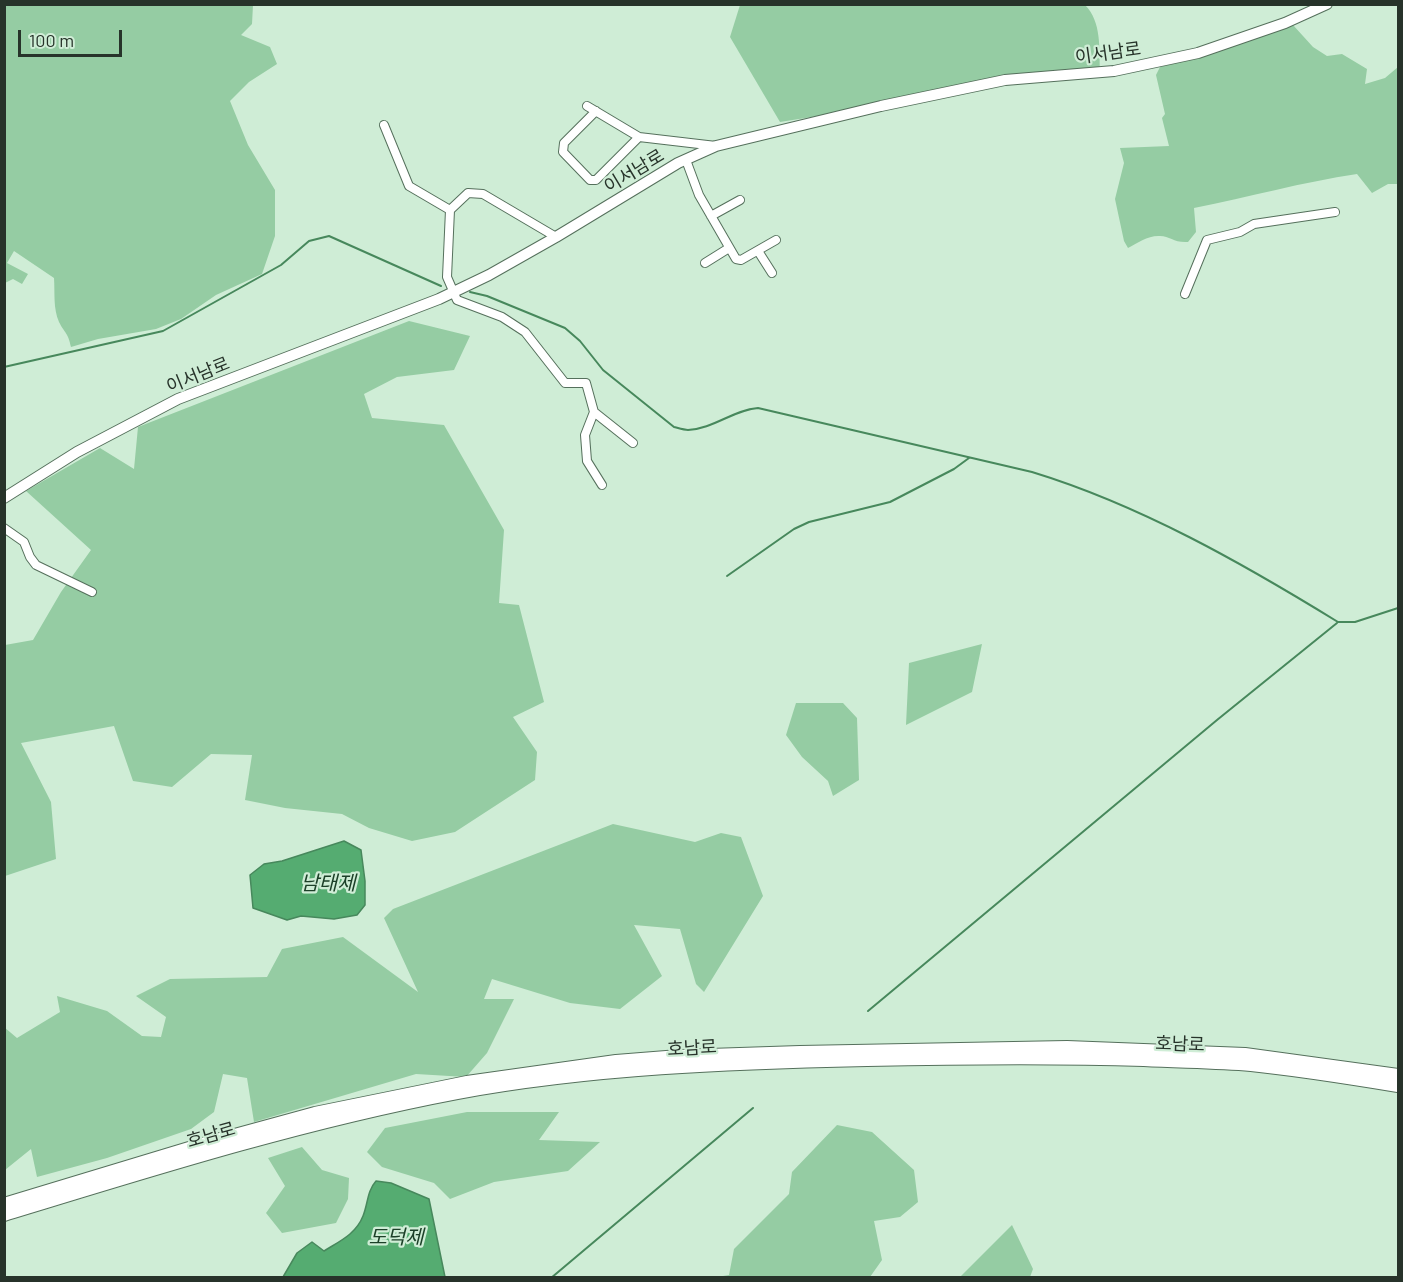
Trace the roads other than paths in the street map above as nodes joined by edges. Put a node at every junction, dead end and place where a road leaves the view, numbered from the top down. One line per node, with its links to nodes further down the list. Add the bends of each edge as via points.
1 (1327, 4): 7 (main road, 이서남로, via 1286,23 1198,53 1114,71 1005,80)
2 (587, 106): 3 (street)
3 (596, 111): 5 (street); 5 (street, via 564,143 563,152 590,180 596,180)
4 (384, 125): 10 (street, via 409,186)
5 (639, 136): 6 (street)
6 (680, 142): 7 (street); 8 (street)
7 (716, 146): 8 (main road, 이서남로)
8 (683, 161): 12 (street); 13 (main road, 이서남로)
9 (740, 200): 12 (street)
10 (450, 210): 13 (street, via 468,193 483,195); 19 (street, via 447,277)
11 (1335, 212): 20 (street, via 1254,224 1240,232 1207,240)
12 (711, 216): 15 (street)
13 (556, 237): 19 (main road, 이서남로)
14 (776, 240): 16 (street)
15 (729, 248): 16 (street, via 735,260); 17 (street)
16 (758, 251): 18 (street)
17 (705, 262)
18 (772, 273)
19 (454, 292): 21 (street, via 456,300 502,317 525,332 565,383 586,383); 24 (main road, 이서남로, via 178,399 77,452)
20 (1185, 294)
21 (594, 411): 22 (street); 23 (street, via 585,435 587,461)
22 (633, 443)
23 (602, 485)
24 (4, 498)
25 (4, 528): 26 (street, via 24,542 36,565)
26 (92, 592)
27 (1398, 1075): 29 (highway, 호남로, via 1245,1054 1090,1048 679,1056 616,1061 437,1088 315,1113)
28 (1398, 1086): 32 (highway, 호남로, via 1249,1065 1069,1058 680,1066 460,1093 328,1121)
29 (209, 1142): 30 (highway, via 200,1140); 31 (highway, 호남로)
30 (104, 1166)
31 (4, 1204)
32 (4, 1215)

